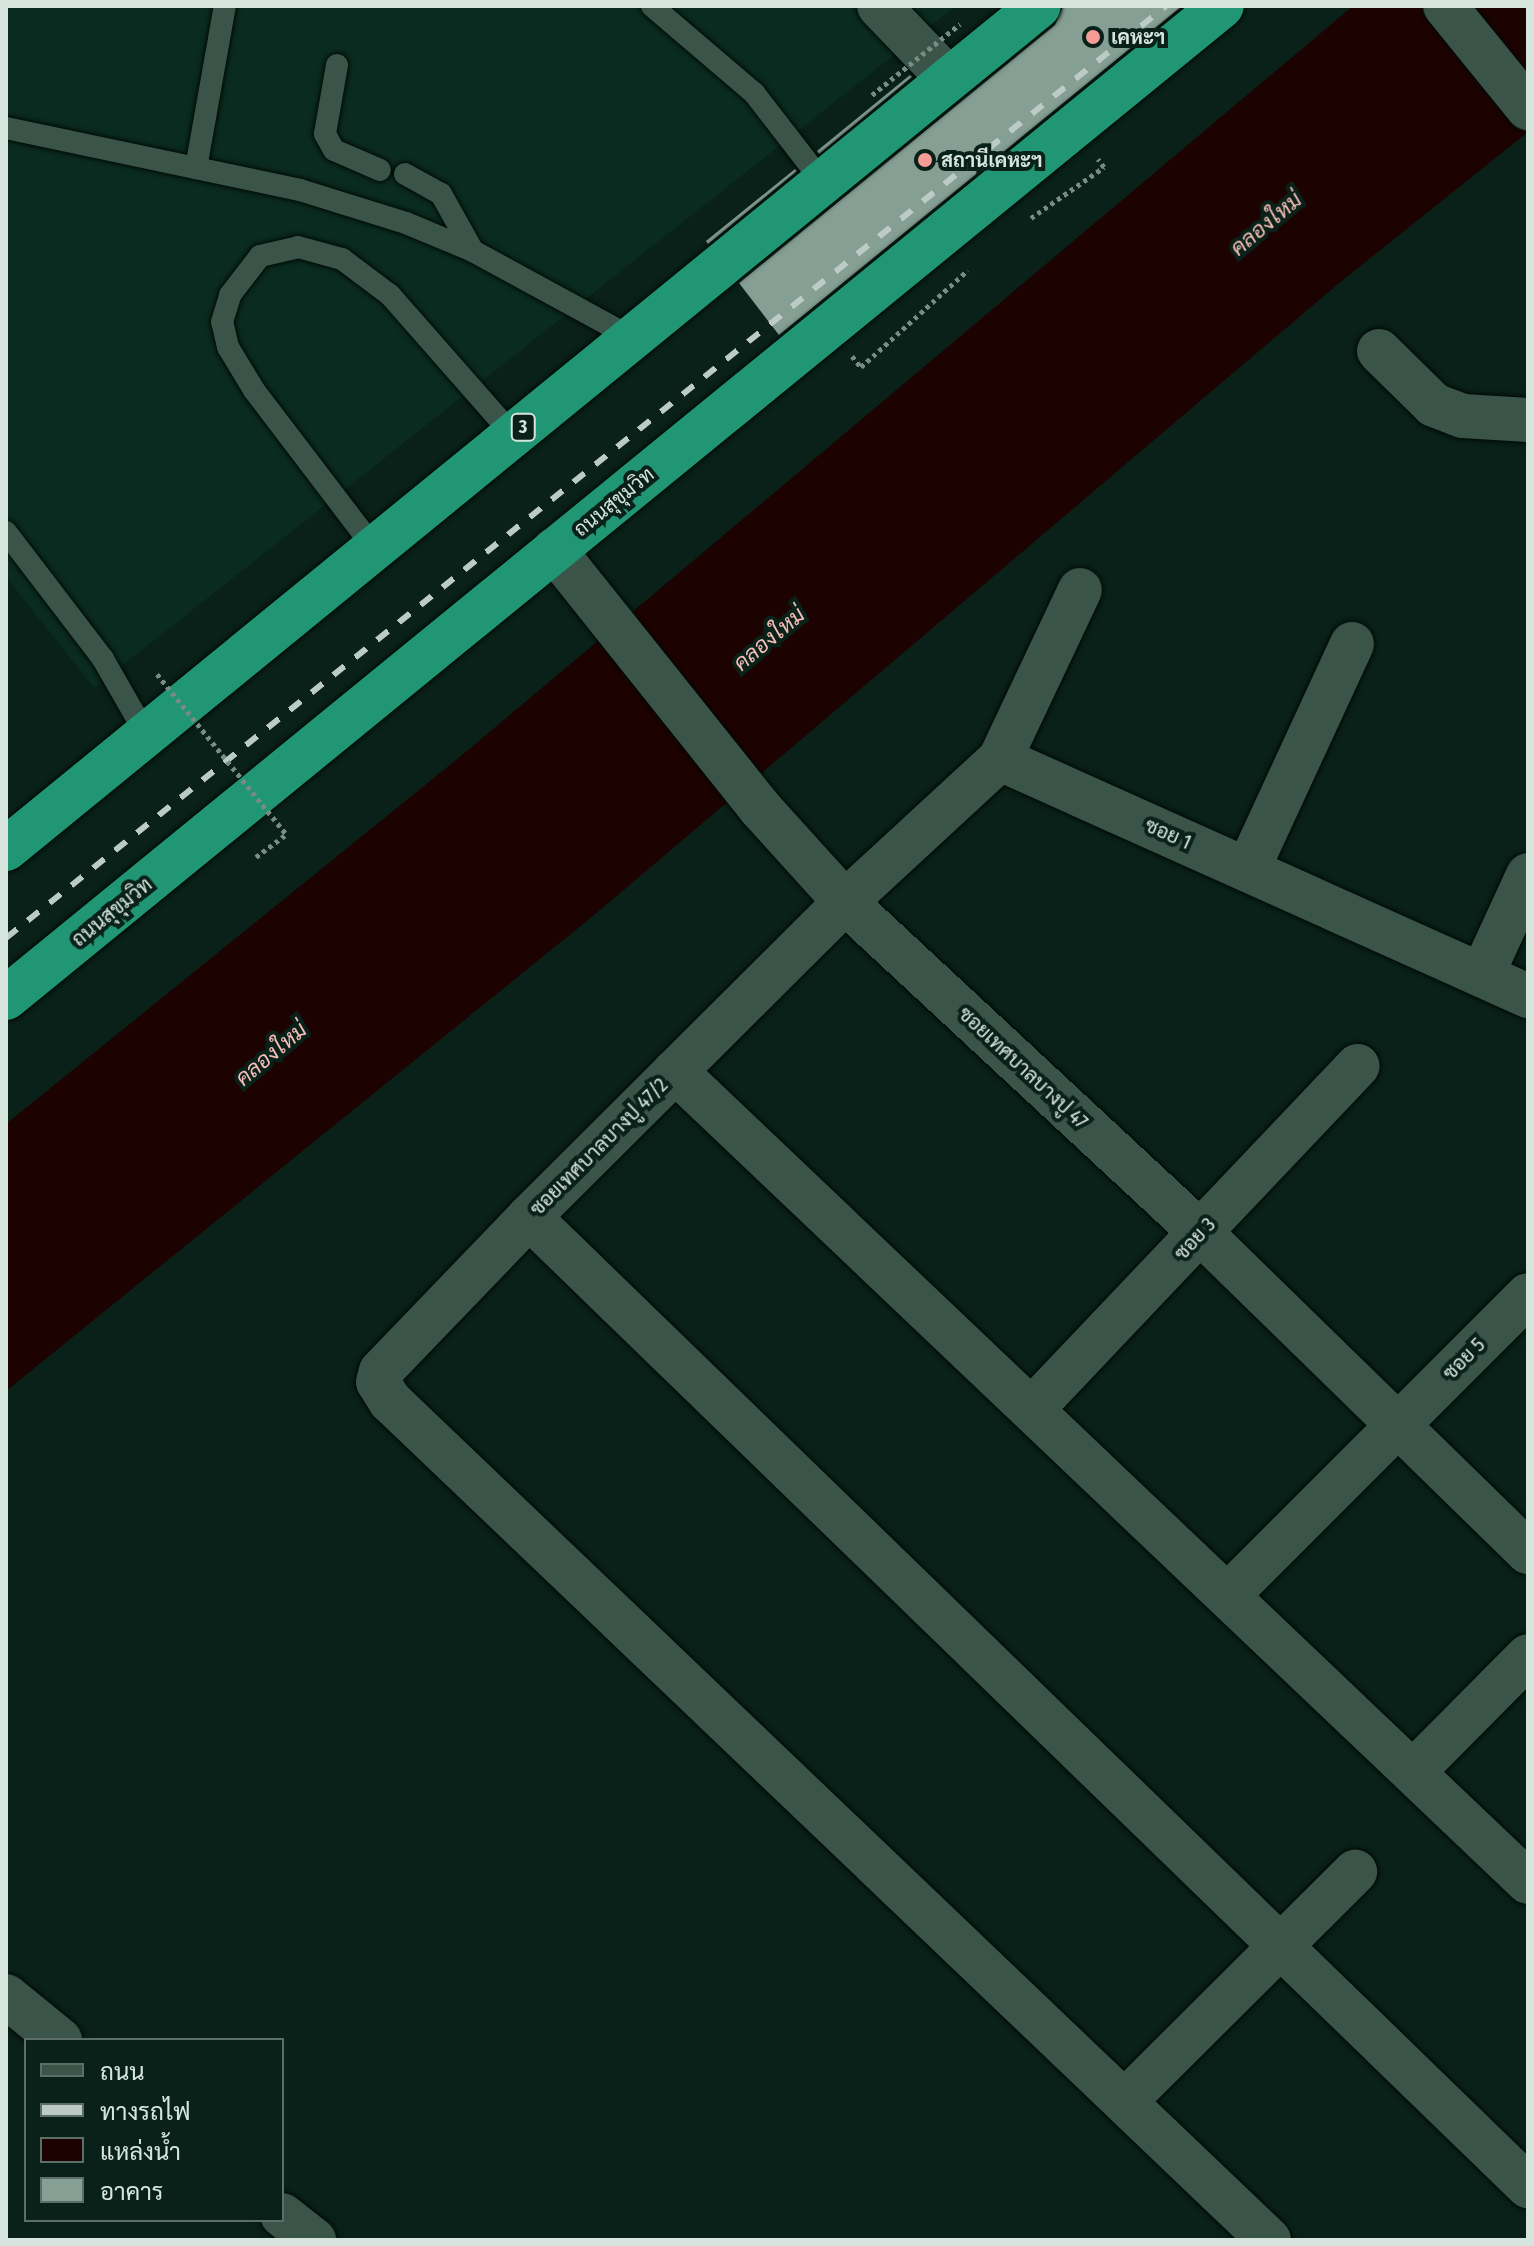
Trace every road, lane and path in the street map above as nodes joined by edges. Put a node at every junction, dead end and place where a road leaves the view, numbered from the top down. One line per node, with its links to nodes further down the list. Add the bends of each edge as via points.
1 (225, 6): 13 (lane)
2 (652, 6): 16 (lane, via 754,93)
3 (879, 6): 9 (street)
4 (1039, 6): 9 (highway, 3)
5 (1222, 6): 28 (highway, ถนนสุขุมวิท)
6 (1445, 6): 11 (street)
7 (960, 24): 10 (path, bridge)
8 (337, 65): 14 (lane, via 325,134 334,150)
9 (948, 78): 16 (highway, 3)
10 (872, 95)
11 (1528, 108)
12 (6, 128): 13 (lane)
13 (196, 168): 19 (lane, via 300,190)
14 (380, 170)
15 (405, 174): 19 (lane, via 441,194)
16 (822, 181): 21 (highway, 3)
17 (1064, 195): 18 (path)
18 (1020, 226)
19 (473, 251): 21 (lane)
20 (972, 266): 22 (path)
21 (631, 337): 25 (highway, 3)
22 (894, 338)
23 (1379, 351): 24 (street, via 1434,405 1463,416)
24 (1528, 420)
25 (513, 435): 27 (highway, 3); 27 (lane, via 390,295 342,259 298,247 260,256 230,295 222,322 228,347 254,390)
26 (6, 532): 32 (lane, via 103,659)
27 (375, 549): 32 (highway, 3)
28 (554, 550): 38 (street, ซอยเทศบาลบางปู 47, via 760,808); 41 (highway, ถนนสุขุมวิท)
29 (1080, 590): 33 (street)
30 (1352, 644): 36 (street)
31 (157, 674): 35 (path, bridge, via 286,834)
32 (146, 734): 34 (highway, 3)
33 (1000, 759): 36 (street, ซอย 1); 38 (street)
34 (6, 849)
35 (256, 857)
36 (1248, 869): 39 (street, ซอย 1)
37 (1528, 875): 39 (street)
38 (845, 902): 43 (street, ซอยเทศบาลบางปู 47/2); 45 (street, ซอยเทศบาลบางปู 47)
39 (1482, 975): 40 (street, ซอย 1)
40 (1528, 996)
41 (6, 998)
42 (1357, 1066): 45 (street, ซอย 3)
43 (675, 1071): 44 (street, ซอยเทศบาลบางปู 47/2); 47 (street)
44 (529, 1217): 55 (street); 58 (street, ซอยเทศบาลบางปู 47/2, via 381,1371 378,1382 390,1401)
45 (1201, 1233): 47 (street, ซอย 3); 48 (street, ซอยเทศบาลบางปู 47)
46 (1528, 1295): 48 (street, ซอย 5)
47 (1032, 1409): 50 (street)
48 (1400, 1423): 49 (street, ซอยเทศบาลบางปู 47); 50 (street, ซอย 5)
49 (1528, 1552)
50 (1228, 1595): 52 (street)
51 (1528, 1656): 52 (street)
52 (1413, 1772): 54 (street)
53 (1355, 1872): 55 (street)
54 (1528, 1882)
55 (1279, 1945): 58 (street); 59 (street)
56 (6, 1996): 57 (street)
57 (58, 2038)
58 (1125, 2101): 62 (street)
59 (1528, 2186)
60 (284, 2217): 61 (street)
61 (314, 2240)
62 (1269, 2240)

